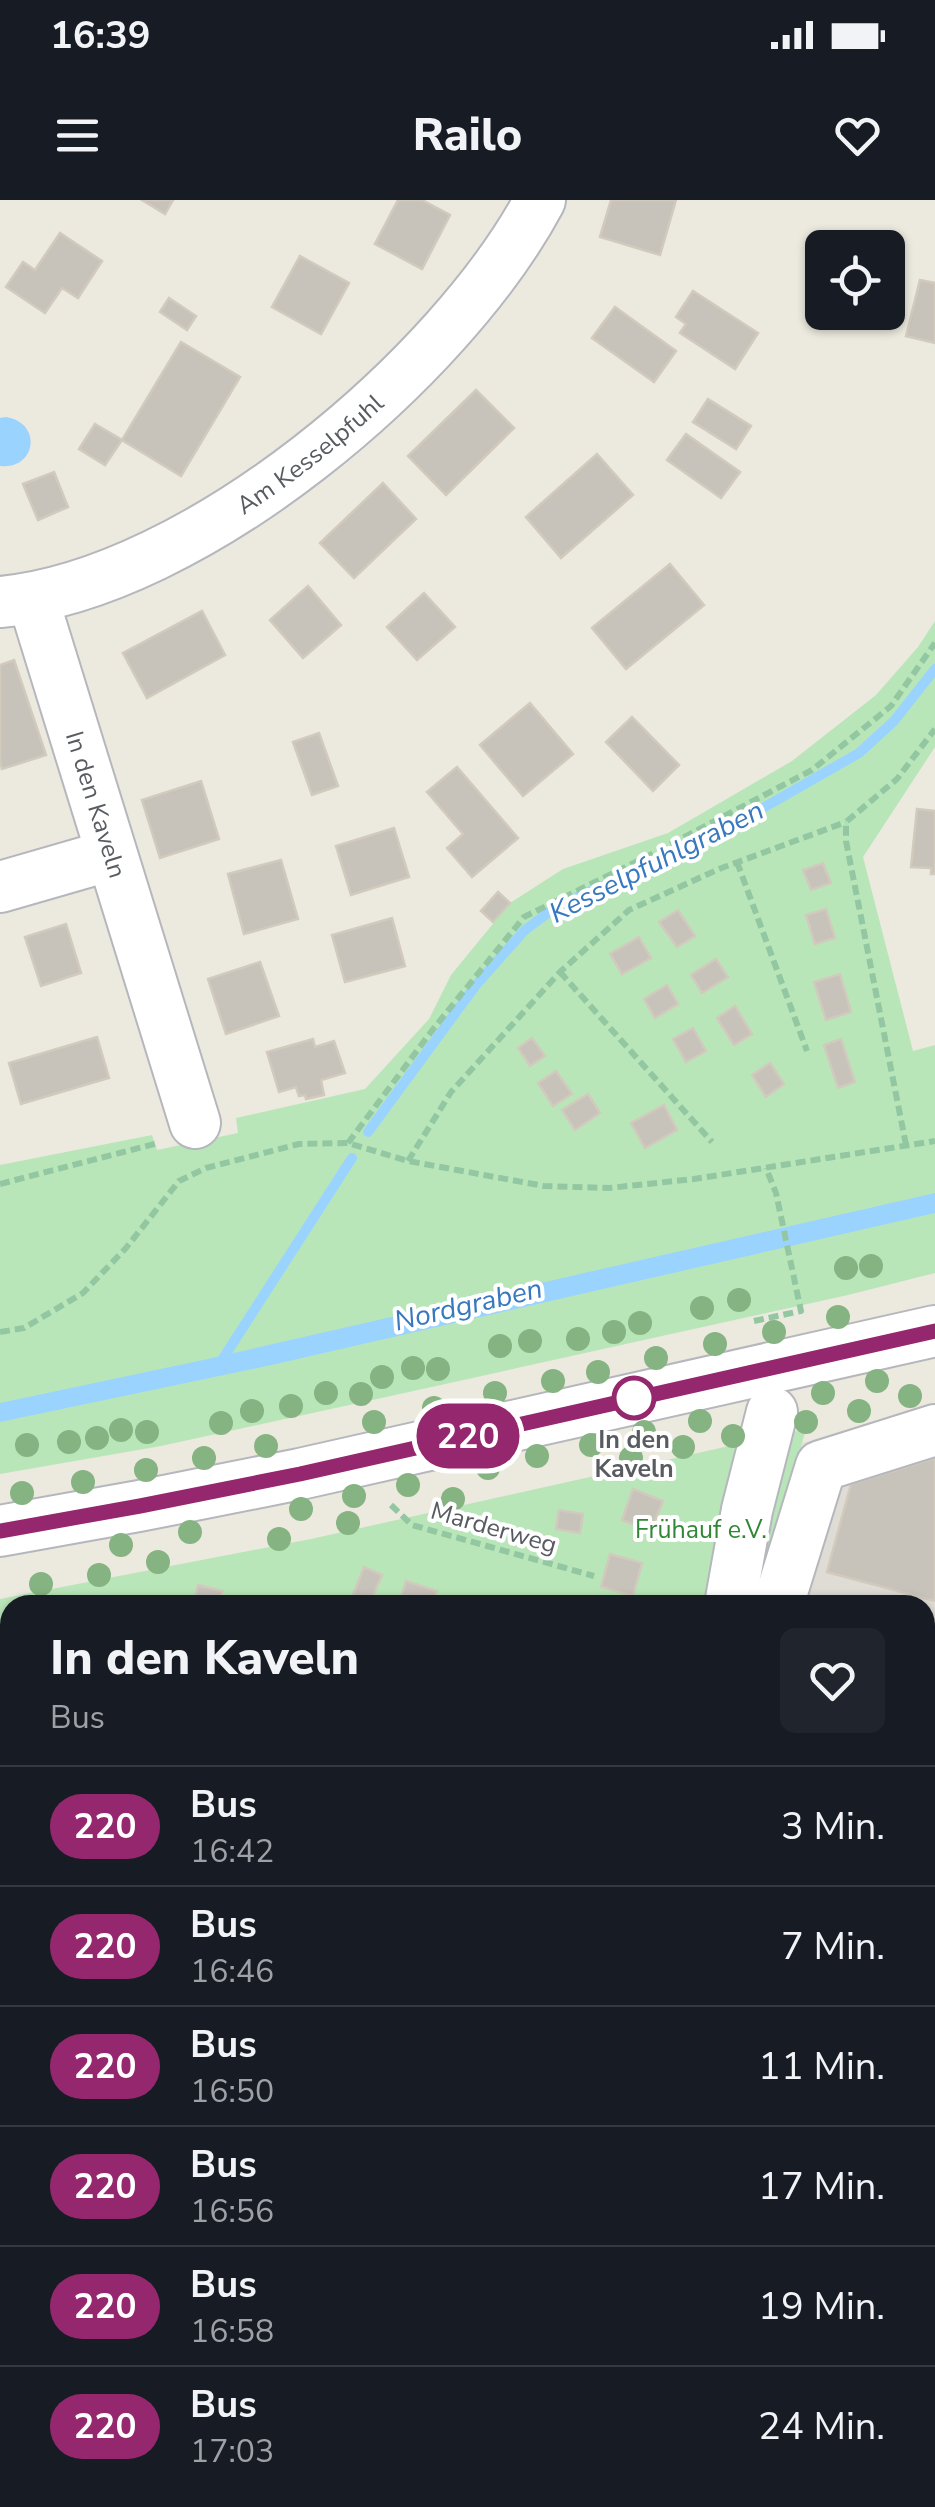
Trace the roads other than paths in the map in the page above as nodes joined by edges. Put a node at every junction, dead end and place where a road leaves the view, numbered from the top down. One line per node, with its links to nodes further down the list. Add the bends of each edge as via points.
1 (540, 200): 2 (street, Am Kesselpfuhl, via 440,336 378,399 256,497 125,567)
2 (17, 600): 3 (street, In den Kaveln)
3 (111, 855): 4 (street); 5 (street, In den Kaveln)
4 (0, 887)
5 (177, 1133)
6 (935, 1331): 9 (street, via 300,1474)
7 (772, 1412): 10 (street)
8 (935, 1430): 11 (street, via 821,1466)
9 (0, 1531)
10 (732, 1595)
11 (781, 1595)

